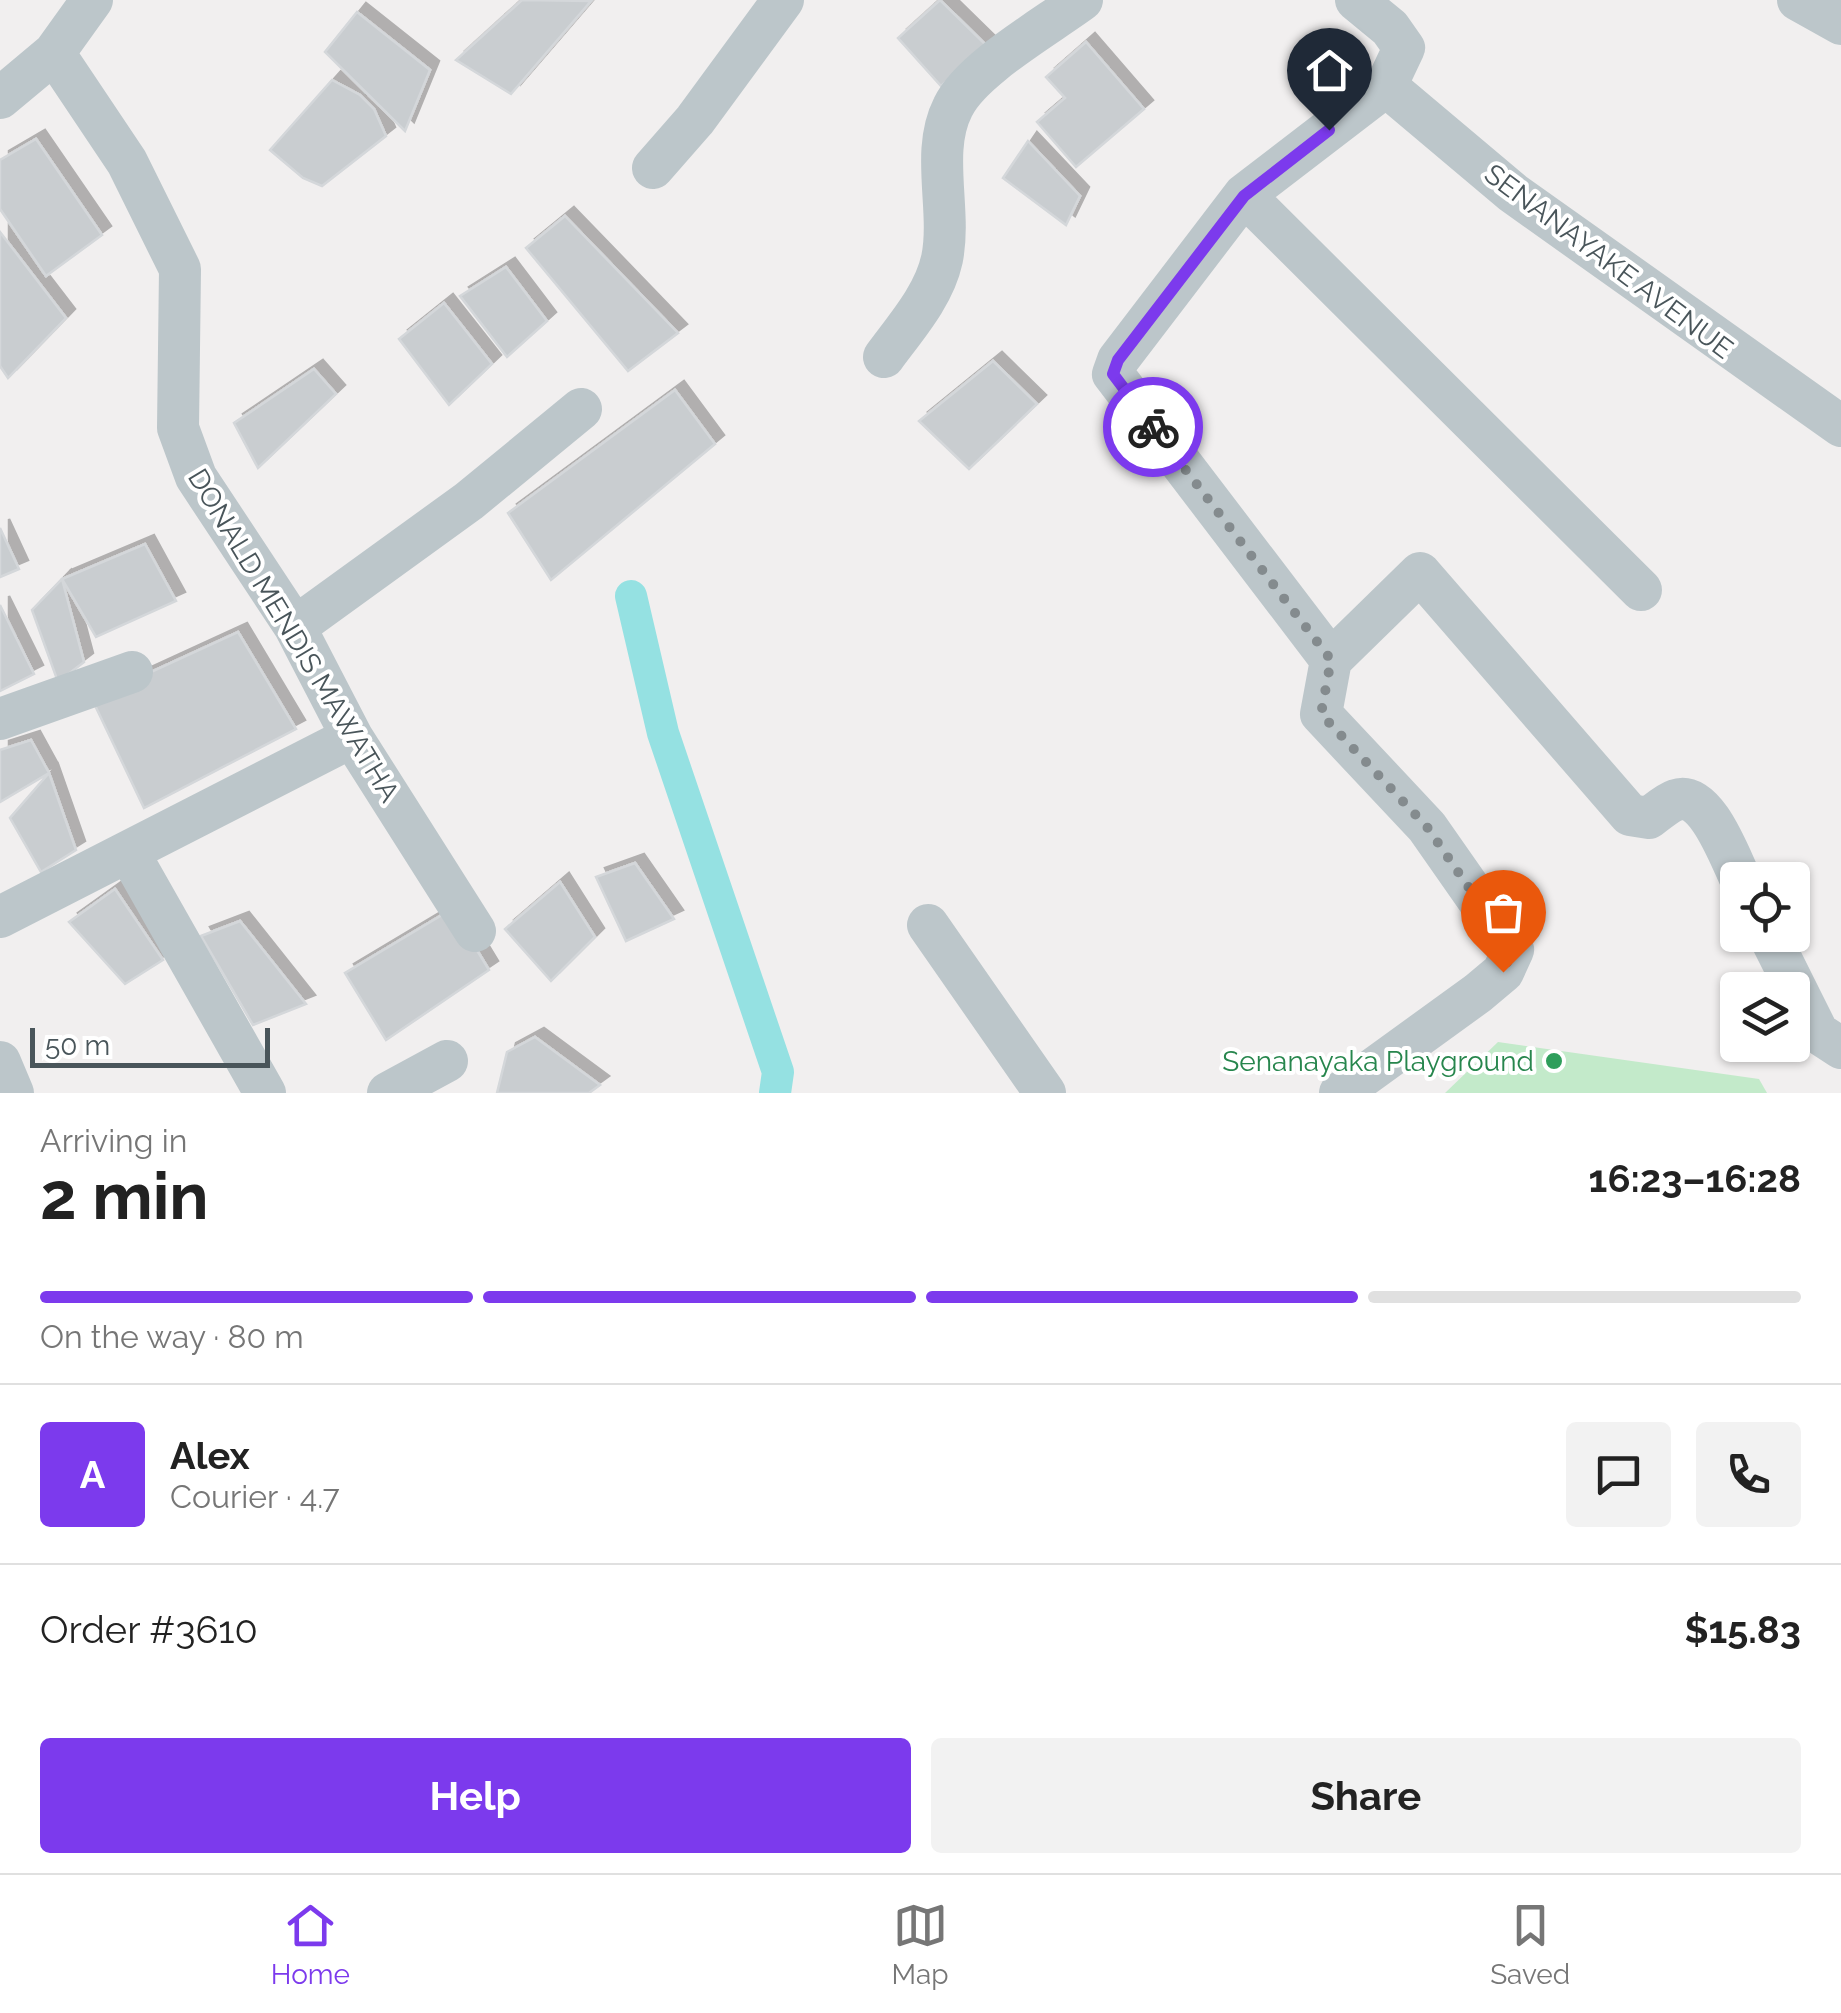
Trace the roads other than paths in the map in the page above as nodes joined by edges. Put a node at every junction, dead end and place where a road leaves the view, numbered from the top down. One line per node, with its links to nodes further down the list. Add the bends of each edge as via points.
1 (783, 0): 10 (street)
2 (1082, 0): 12 (street, via 970,84 954,104 945,127 942,258 929,294)
3 (1356, 0): 8 (street, via 1404,48)
4 (1798, 0): 6 (street)
5 (78, 5): 7 (street)
6 (1841, 24)
7 (54, 53): 9 (street); 16 (street, DONALD MENDIS MAWATHA, via 127,162 180,269 178,428 196,477)
8 (1386, 86): 11 (street); 14 (street, SENANAYAKE AVENUE, via 1512,192)
9 (0, 98)
10 (653, 168)
11 (1244, 196): 15 (street); 17 (street, via 1113,374)
12 (884, 357)
13 (582, 410): 16 (street)
14 (1841, 426)
15 (1641, 590)
16 (296, 627): 20 (street, DONALD MENDIS MAWATHA)
17 (1331, 660): 22 (street, via 1420,574 1630,815 1650,818 1691,798 1704,808); 34 (street, via 1321,714 1427,827 1512,950 1503,972)
18 (132, 672): 19 (street)
19 (0, 719)
20 (352, 736): 21 (street); 25 (street, DONALD MENDIS MAWATHA)
21 (129, 852): 23 (street); 31 (street)
22 (1732, 862)
23 (0, 917)
24 (928, 925): 33 (street)
25 (475, 930)
26 (1778, 952): 27 (street, via 1818,1032)
27 (1841, 1048)
28 (447, 1061): 32 (street)
29 (0, 1062): 30 (street)
30 (13, 1093)
31 (265, 1093)
32 (388, 1093)
33 (1044, 1093)
34 (1340, 1093)

